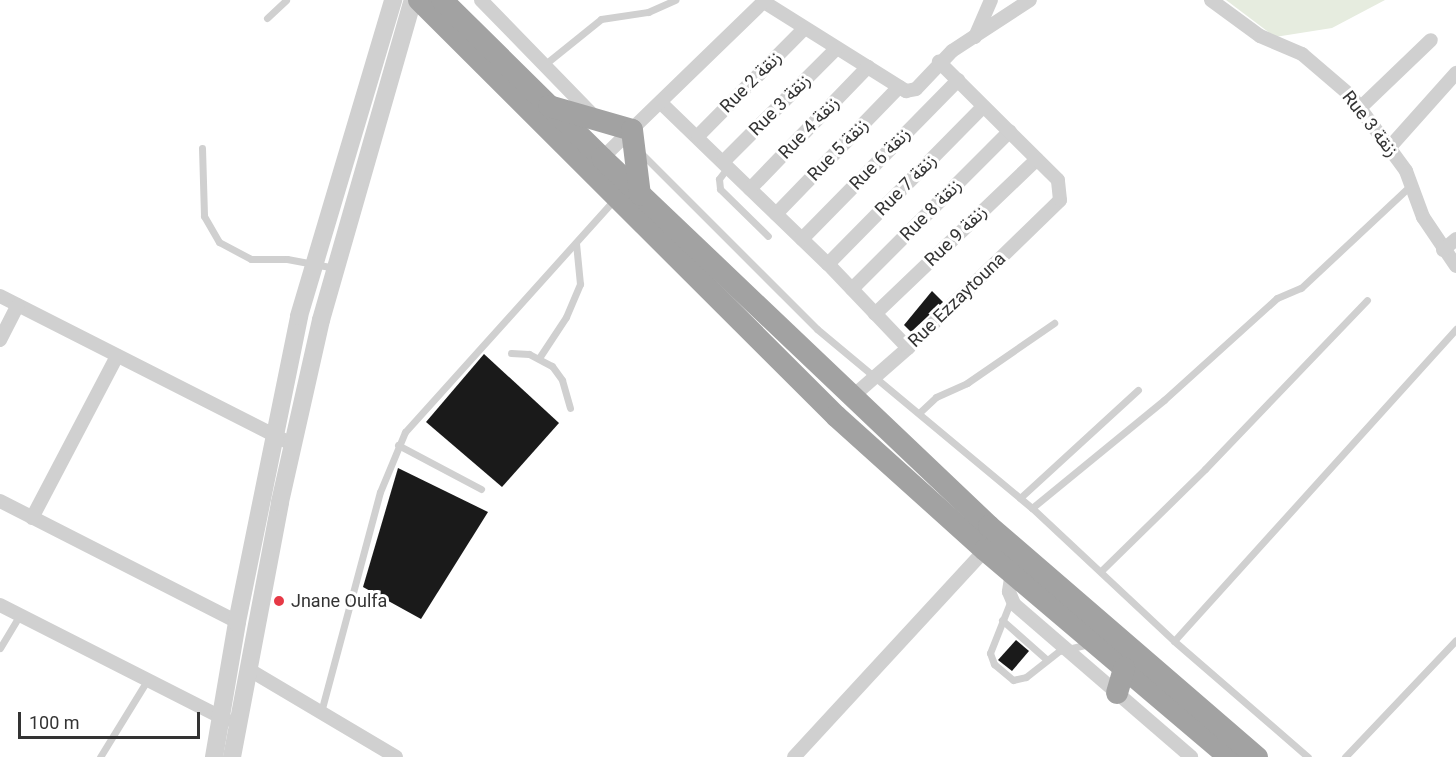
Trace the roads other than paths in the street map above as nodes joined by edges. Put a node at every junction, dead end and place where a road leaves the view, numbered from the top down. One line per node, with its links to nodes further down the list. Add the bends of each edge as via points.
1 (286, 0): 12 (lane)
2 (393, 0): 41 (street)
3 (413, 0): 42 (street)
4 (419, 0): 34 (highway)
5 (442, 0): 24 (highway)
6 (481, 0): 18 (street)
7 (675, 0): 18 (lane, via 648,12 601,19)
8 (991, 0): 14 (street)
9 (1030, 0): 14 (street)
10 (1211, 0): 26 (street, Rue 3 زنقة, via 1260,36 1302,54)
11 (765, 1): 13 (street); 23 (street)
12 (267, 18)
13 (804, 28): 16 (street); 29 (street, Rue 2 زنقة)
14 (975, 37): 17 (street)
15 (1431, 40): 26 (street)
16 (837, 48): 19 (street); 35 (street, Rue 3 زنقة)
17 (939, 62): 21 (street); 22 (street, via 916,89 906,91)
18 (543, 65): 27 (street)
19 (868, 66): 22 (street); 37 (street, Rue 4 زنقة)
20 (1456, 73): 32 (street)
21 (958, 80): 25 (street); 44 (street, Rue 6 زنقة)
22 (899, 87): 40 (street, Rue 5 زنقة)
23 (661, 103): 29 (street); 30 (street)
24 (548, 106): 27 (highway); 34 (highway)
25 (983, 107): 28 (street); 49 (street, Rue 7 زنقة)
26 (1360, 108): 32 (street, Rue 3 زنقة)
27 (595, 118): 30 (highway)
28 (1010, 131): 33 (street); 52 (street, Rue 8 زنقة)
29 (698, 136): 35 (street)
30 (634, 139): 34 (street); 38 (highway); 64 (lane, via 818,329)
31 (202, 148): 48 (lane, via 204,216 219,242 251,259)
32 (1389, 148): 36 (street, Rue 3 زنقة)
33 (1037, 159): 56 (street, Rue 9 زنقة); 60 (street, Rue Ezzaytouna, via 1058,180 1060,200)
34 (595, 165): 38 (highway); 39 (highway)
35 (726, 165): 37 (street); 43 (lane, via 719,179 720,189)
36 (1412, 184): 47 (street, Rue 3 زنقة, via 1423,217); 75 (lane, via 1300,288 1277,298 1164,400)
37 (750, 189): 40 (street)
38 (640, 195): 66 (highway)
39 (615, 199): 46 (lane); 77 (highway, via 836,416)
40 (776, 214): 44 (street)
41 (326, 222): 42 (street); 48 (street)
42 (346, 228): 51 (street)
43 (768, 236)
44 (802, 239): 49 (street)
45 (1456, 239): 47 (street)
46 (576, 243): 63 (lane, via 580,284 566,317); 71 (lane, via 405,432)
47 (1443, 250): 50 (street, Rue 3 زنقة)
48 (314, 264): 51 (lane); 69 (street)
49 (828, 264): 52 (street)
50 (1456, 266)
51 (335, 268): 70 (street)
52 (852, 289): 56 (street)
53 (0, 296): 55 (street)
54 (1366, 300): 78 (lane)
55 (18, 305): 59 (street); 62 (street)
56 (876, 314): 60 (street)
57 (1054, 322): 68 (lane, via 967,383 936,397)
58 (1456, 329): 86 (lane)
59 (0, 340)
60 (908, 348): 64 (street, Rue Ezzaytouna)
61 (511, 353): 63 (lane)
62 (117, 356): 69 (street); 76 (street)
63 (539, 358): 67 (lane, via 552,366 562,380)
64 (876, 376): 66 (street, Rue Ezzaytouna); 68 (lane)
65 (1138, 390): 73 (lane)
66 (852, 398): 105 (highway, via 989,526)
67 (570, 408)
68 (919, 413): 73 (lane)
69 (273, 436): 70 (street); 84 (street)
70 (292, 444): 92 (street)
71 (398, 445): 72 (lane); 95 (lane, via 380,492)
72 (481, 489)
73 (1020, 498): 75 (lane)
74 (0, 501): 76 (street)
75 (1032, 508): 78 (lane)
76 (32, 518): 84 (street)
77 (986, 550): 79 (highway); 102 (street)
78 (1101, 571): 86 (lane)
79 (1012, 572): 80 (street); 87 (highway)
80 (1011, 600): 83 (lane); 89 (street)
81 (0, 605): 82 (street)
82 (20, 615): 88 (lane); 93 (street)
83 (1002, 620): 90 (lane); 90 (lane, via 990,648 994,664 1017,680)
84 (237, 622): 96 (street)
85 (1456, 640): 107 (lane)
86 (1174, 641): 106 (lane)
87 (1095, 643): 89 (lane); 91 (highway)
88 (0, 648)
89 (1065, 649): 90 (lane); 94 (street)
90 (1046, 659)
91 (1124, 668): 94 (highway); 104 (highway)
92 (248, 669): 95 (street); 97 (street)
93 (148, 680): 96 (street); 98 (lane)
94 (1116, 693): 103 (street)
95 (321, 712): 101 (street)
96 (220, 716): 97 (street); 99 (street)
97 (236, 726): 100 (street)
98 (100, 757)
99 (214, 757)
100 (232, 757)
101 (396, 757)
102 (794, 757)
103 (1191, 757)
104 (1229, 757)
105 (1257, 757)
106 (1308, 757)
107 (1345, 757)

